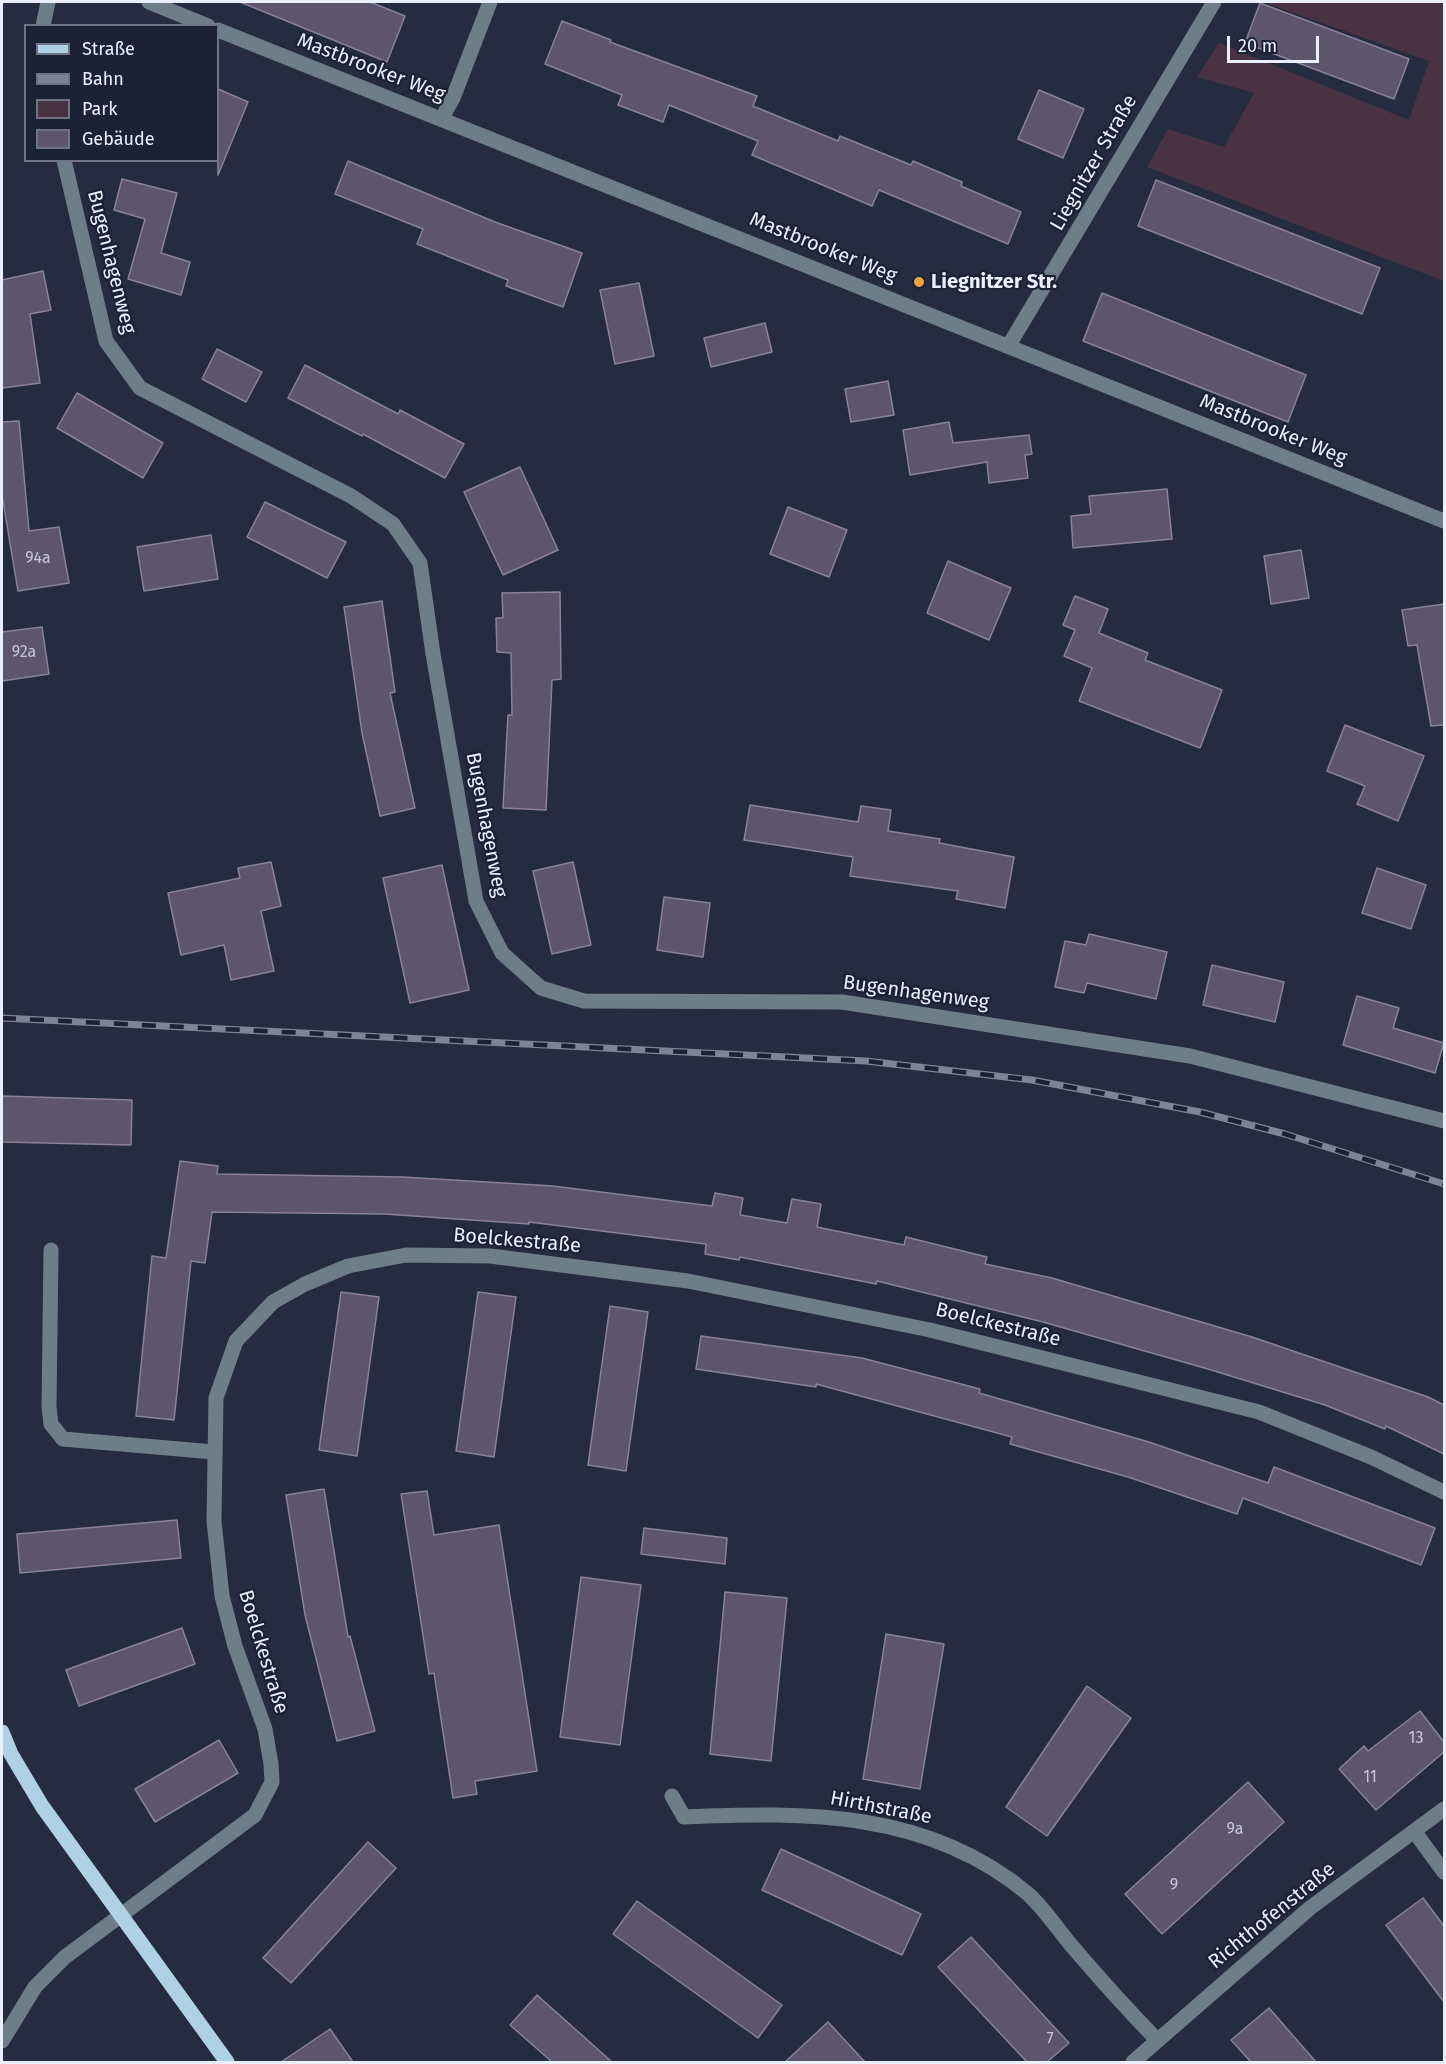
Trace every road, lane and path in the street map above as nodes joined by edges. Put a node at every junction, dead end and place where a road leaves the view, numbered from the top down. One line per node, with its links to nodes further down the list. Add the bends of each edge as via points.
1 (48, 2): 5 (street)
2 (149, 2): 6 (street)
3 (490, 2): 8 (street)
4 (1214, 2): 10 (street, Liegnitzer Straße)
5 (43, 24)
6 (203, 24)
7 (219, 30): 8 (street, Mastbrooker Weg)
8 (442, 118): 10 (street, Mastbrooker Weg)
9 (64, 162): 12 (street, Bugenhagenweg, via 106,341 140,388 351,496 393,524 420,563 477,901 501,953 541,987 584,1001 842,1002 1190,1056)
10 (1009, 345): 11 (street, Mastbrooker Weg)
11 (1444, 521)
12 (1444, 1121)
13 (51, 1250): 14 (street, via 51,1424 63,1438)
14 (214, 1452): 15 (street, Boelckestraße, via 216,1398 236,1341 273,1302 348,1266 406,1255 490,1256 688,1281 941,1332 1259,1412 1371,1457); 21 (street, Boelckestraße, via 214,1521 222,1596 265,1729 272,1782 255,1815)
15 (1444, 1492)
16 (2, 1732): 21 (main road, via 42,1806)
17 (672, 1796): 22 (street, Hirthstraße, via 684,1817 779,1813 854,1820 920,1833 964,1850 1028,1894)
18 (1444, 1809): 19 (street, Richthofenstraße)
19 (1414, 1831): 20 (street); 22 (street, Richthofenstraße, via 1310,1908)
20 (1444, 1872)
21 (121, 1915): 23 (street, Boelckestraße, via 65,1957 35,1987); 24 (main road)
22 (1157, 2040): 25 (street, Richthofenstraße)
23 (2, 2041)
24 (227, 2062)
25 (1133, 2062)

